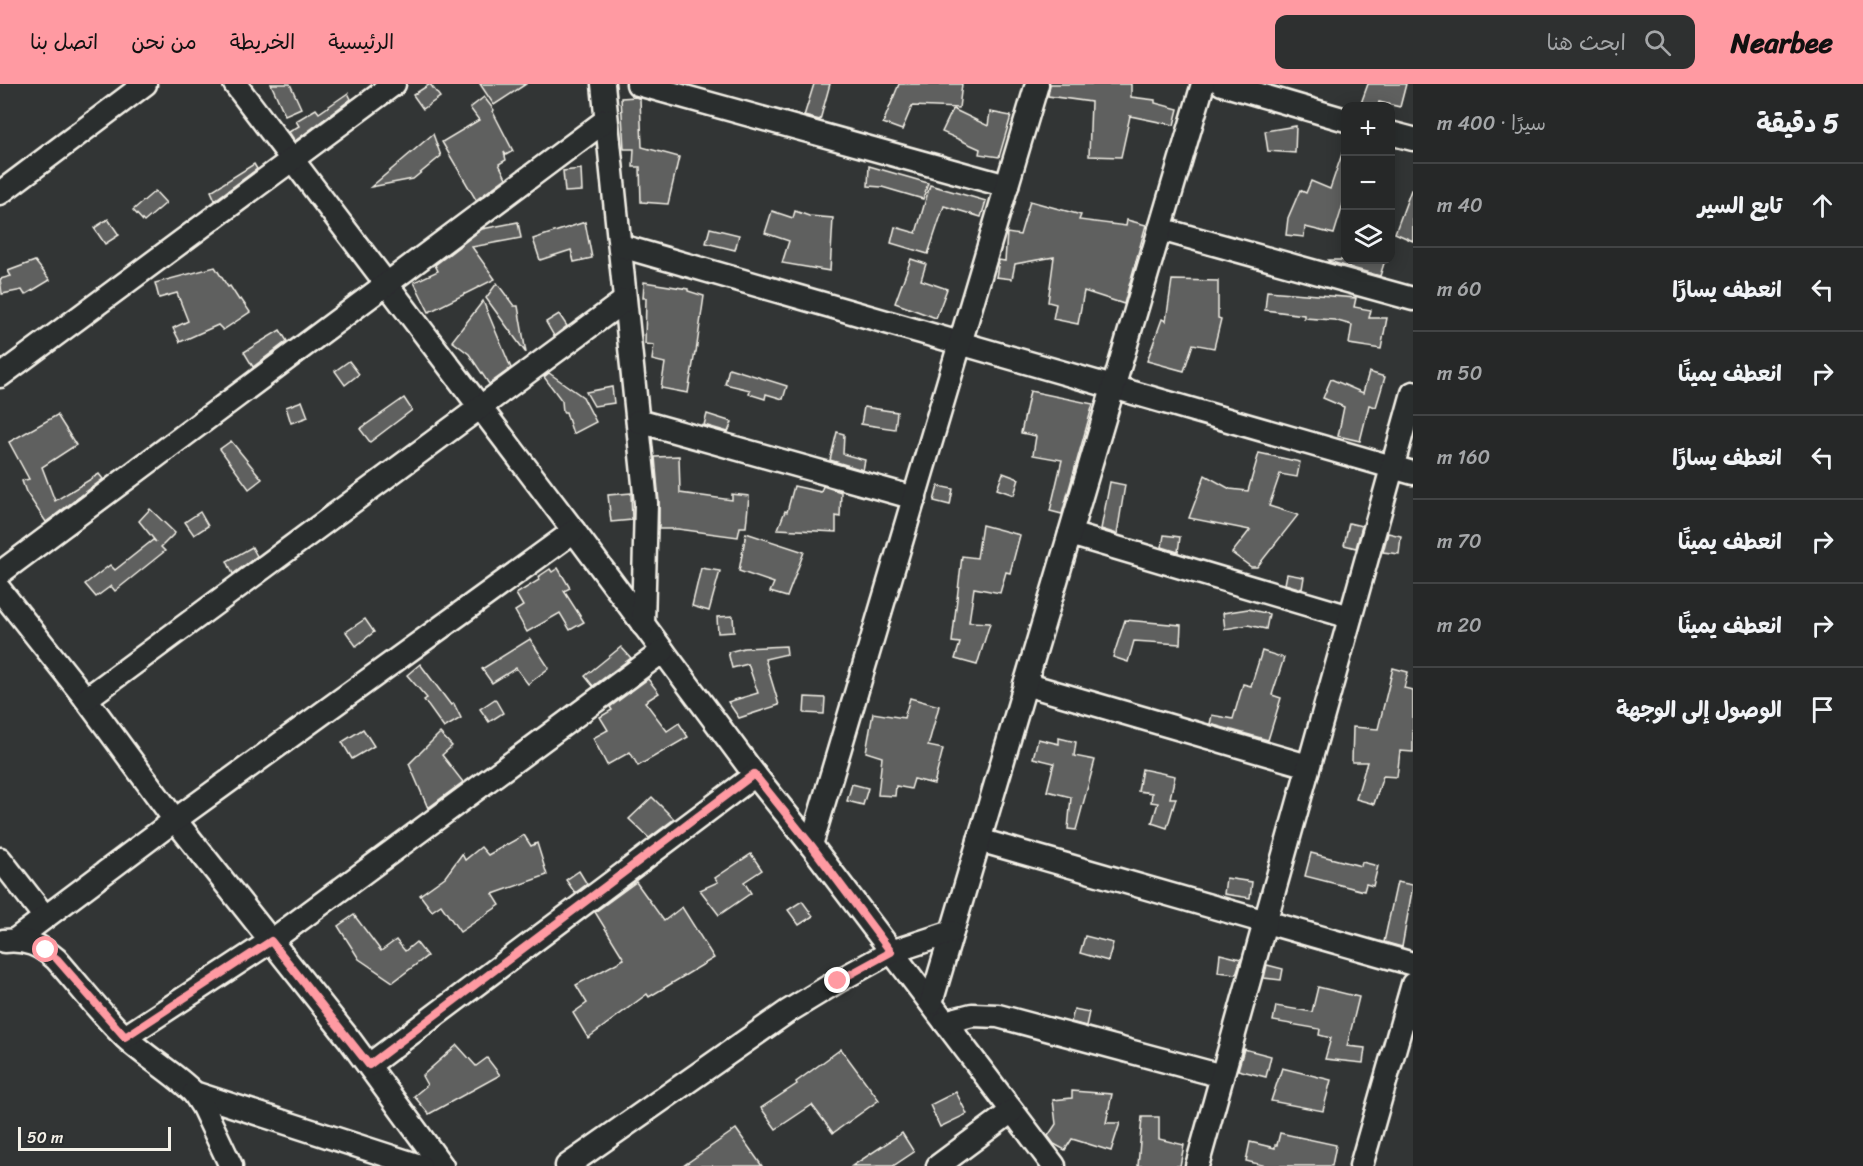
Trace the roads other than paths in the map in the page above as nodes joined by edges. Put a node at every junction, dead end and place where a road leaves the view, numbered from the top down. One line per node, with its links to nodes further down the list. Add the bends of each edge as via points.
1 (145, 84): 15 (street)
2 (235, 84): 13 (street)
3 (394, 84): 13 (street)
4 (603, 84): 10 (street)
5 (638, 84): 14 (street)
6 (1037, 84): 14 (street)
7 (1203, 84): 16 (street)
8 (1222, 84): 9 (street)
9 (1341, 119)
10 (606, 120): 17 (street); 18 (street)
11 (1395, 134): 12 (street)
12 (1413, 139)
13 (292, 159): 18 (street); 22 (street)
14 (1007, 186): 21 (street)
15 (0, 193)
16 (1160, 229): 19 (street); 23 (street)
17 (621, 246): 20 (street); 21 (street)
18 (387, 284): 25 (street); 31 (street)
19 (1413, 299)
20 (625, 300): 25 (street); 26 (street)
21 (961, 343): 23 (street); 28 (street)
22 (0, 376)
23 (1113, 387): 27 (street); 30 (street)
24 (1413, 393): 27 (street)
25 (479, 408): 29 (street); 37 (street)
26 (638, 421): 28 (street); 34 (street, via 646,503)
27 (1402, 470): 33 (street)
28 (915, 498): 42 (street)
29 (574, 531): 34 (street); 40 (street)
30 (1070, 534): 33 (street); 36 (street)
31 (0, 573)
32 (0, 590): 37 (street)
33 (1350, 618): 38 (street)
34 (643, 625): 35 (street)
35 (663, 651): 39 (street); 48 (street)
36 (1025, 684): 38 (street); 41 (street)
37 (86, 699): 40 (street)
38 (1308, 766): 45 (street)
39 (754, 774): 42 (street); 55 (street)
40 (175, 820): 44 (street); 48 (street)
41 (979, 840): 45 (street); 46 (street)
42 (811, 845): 49 (street)
43 (0, 859): 44 (street)
44 (45, 917): 47 (street)
45 (1265, 922): 50 (street); 56 (street)
46 (952, 932): 49 (street); 52 (street)
47 (8, 940): 54 (street, via 33,943 57,959)
48 (271, 941): 54 (street); 55 (street)
49 (891, 952): 52 (street); 62 (street, via 787,1012)
50 (1413, 964)
51 (1413, 984): 66 (street)
52 (931, 1003): 53 (street)
53 (945, 1022): 56 (street, via 972,1015 998,1016); 58 (street)
54 (125, 1037): 57 (street)
55 (369, 1065): 61 (street)
56 (1222, 1076): 65 (street)
57 (194, 1093): 59 (street); 60 (street)
58 (1012, 1111): 63 (street); 64 (street)
59 (231, 1166)
60 (420, 1166)
61 (442, 1166)
62 (567, 1166)
63 (938, 1166)
64 (1054, 1166)
65 (1197, 1166)
66 (1361, 1166)

